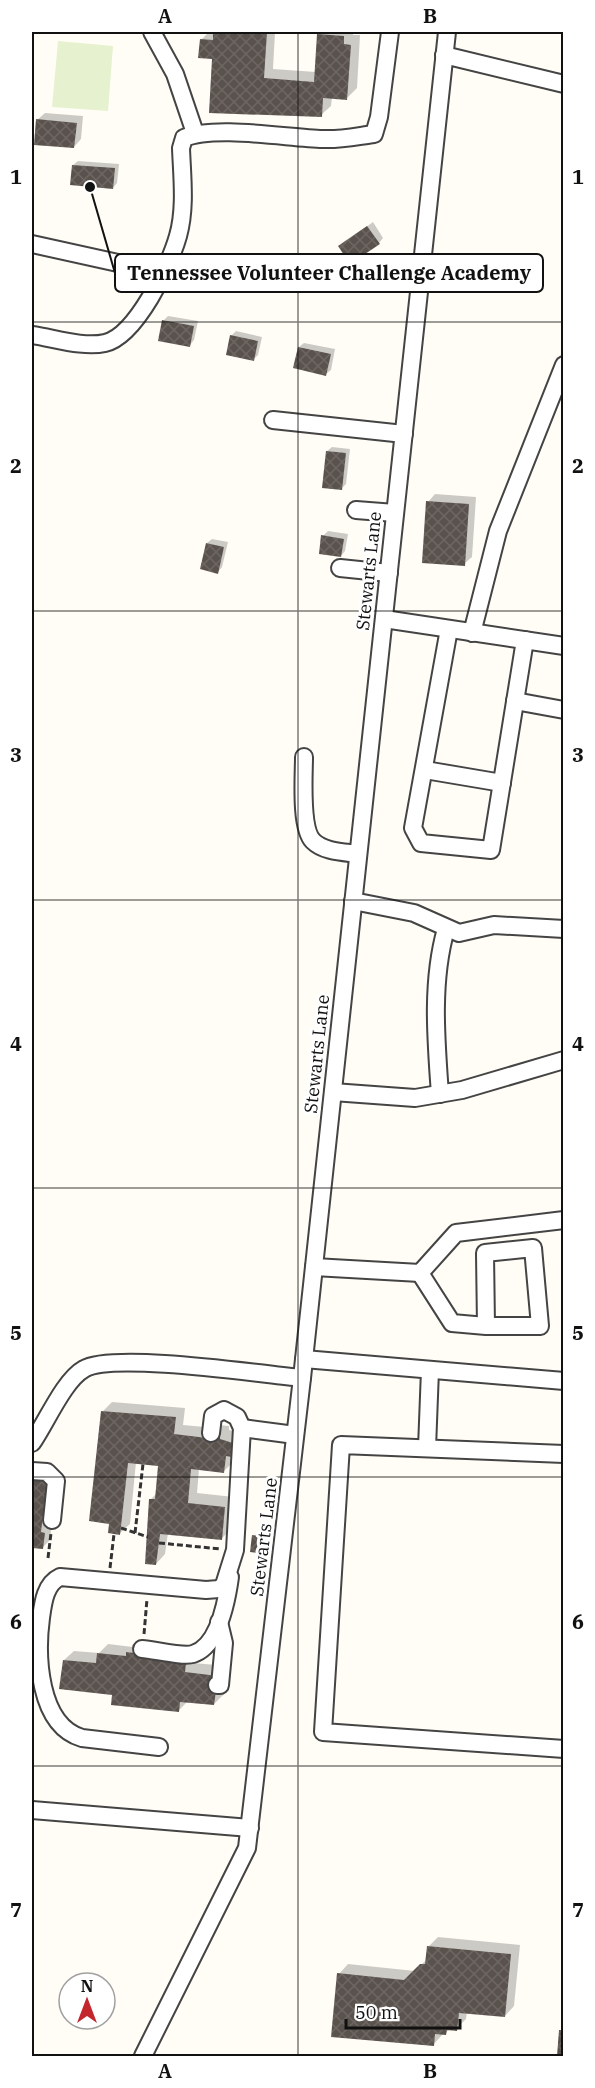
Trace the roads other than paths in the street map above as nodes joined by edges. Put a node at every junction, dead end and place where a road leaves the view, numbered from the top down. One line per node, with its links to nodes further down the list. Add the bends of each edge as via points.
1 (152, 32): 6 (street, via 175,74)
2 (390, 32): 6 (street, via 374,135 326,140)
3 (447, 32): 4 (street, Stewarts Lane)
4 (444, 55): 5 (street); 12 (street, Stewarts Lane)
5 (564, 84)
6 (195, 134): 9 (street, via 184,138 181,148 182,212 178,237 163,273 125,333 94,345)
7 (32, 244): 8 (street)
8 (136, 267)
9 (32, 335)
10 (564, 365): 19 (street, via 498,531)
11 (273, 420): 12 (street)
12 (404, 434): 14 (street, Stewarts Lane)
13 (356, 510): 14 (street)
14 (395, 513): 16 (street, Stewarts Lane)
15 (340, 568): 16 (street)
16 (389, 573): 17 (street, Stewarts Lane)
17 (384, 619): 18 (street); 27 (street, Stewarts Lane)
18 (449, 629): 19 (street); 25 (street)
19 (472, 633): 20 (street)
20 (525, 640): 21 (street); 22 (street)
21 (564, 646)
22 (514, 701): 23 (street); 26 (street)
23 (564, 710)
24 (304, 757): 27 (street, via 308,833 324,848)
25 (424, 770): 26 (street); 26 (street, via 414,828 421,843 491,850)
26 (502, 783)
27 (358, 854): 28 (street, Stewarts Lane)
28 (353, 901): 29 (street, via 414,913); 32 (street, Stewarts Lane)
29 (446, 929): 30 (street, via 459,933 494,925); 33 (street, via 438,956)
30 (564, 929)
31 (564, 1060): 33 (street)
32 (333, 1092): 33 (street, via 415,1098); 35 (street, Stewarts Lane)
33 (440, 1094)
34 (564, 1220): 36 (street, via 456,1233)
35 (314, 1267): 36 (street); 38 (street, Stewarts Lane)
36 (420, 1273): 37 (street, via 452,1323)
37 (486, 1326): 37 (street, via 484,1253 533,1248 540,1326)
38 (304, 1359): 39 (street); 40 (street, Stewarts Lane)
39 (430, 1370): 41 (street); 46 (street)
40 (302, 1378): 44 (street, Stewarts Lane); 45 (street, via 140,1363 99,1363 75,1376)
41 (564, 1381)
42 (242, 1428): 43 (street, via 237,1417 224,1410 213,1416); 44 (street); 50 (street)
43 (211, 1433)
44 (295, 1435): 57 (street, Stewarts Lane)
45 (32, 1443)
46 (427, 1448): 47 (street); 55 (street, via 341,1445 323,1732)
47 (564, 1454)
48 (32, 1471): 49 (street, via 47,1473 56,1481)
49 (52, 1520)
50 (232, 1568): 51 (street, via 226,1610); 54 (street, via 219,1589 64,1577 55,1579 49,1587 43,1606 39,1670 50,1705 61,1723 75,1736)
51 (219, 1622): 52 (street, via 206,1646 192,1654); 53 (street, via 224,1646 220,1685)
52 (142, 1649)
53 (217, 1684)
54 (159, 1747)
55 (564, 1749)
56 (32, 1810): 57 (street)
57 (250, 1828): 58 (street, Stewarts Lane, via 239,1868)
58 (143, 2056)

